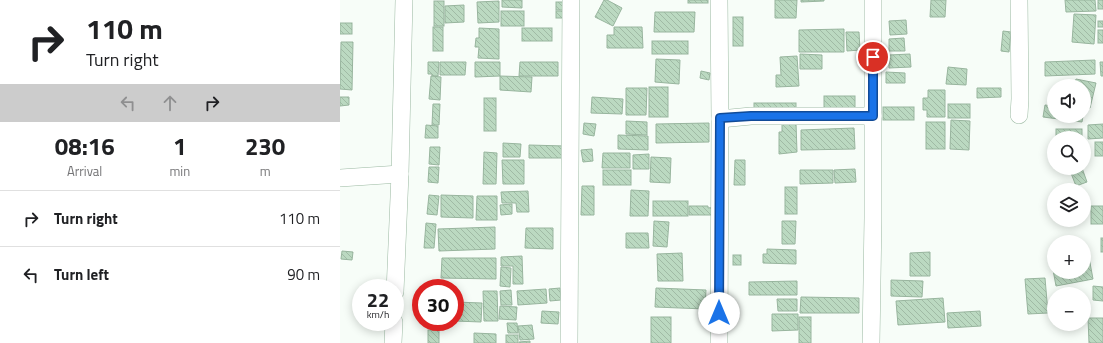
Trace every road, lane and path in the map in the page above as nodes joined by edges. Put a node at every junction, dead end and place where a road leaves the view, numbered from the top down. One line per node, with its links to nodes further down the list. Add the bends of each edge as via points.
1 (404, 0): 9 (street)
2 (571, 0): 14 (street)
3 (719, 0): 8 (street)
4 (873, 0): 7 (street)
5 (1019, 0): 6 (street)
6 (1019, 115)
7 (873, 116): 8 (street); 16 (street)
8 (720, 118): 15 (street)
9 (400, 174): 10 (street); 11 (street)
10 (340, 178)
11 (396, 279)
12 (394, 331): 13 (street)
13 (393, 343)
14 (569, 343)
15 (719, 343)
16 (871, 343)

